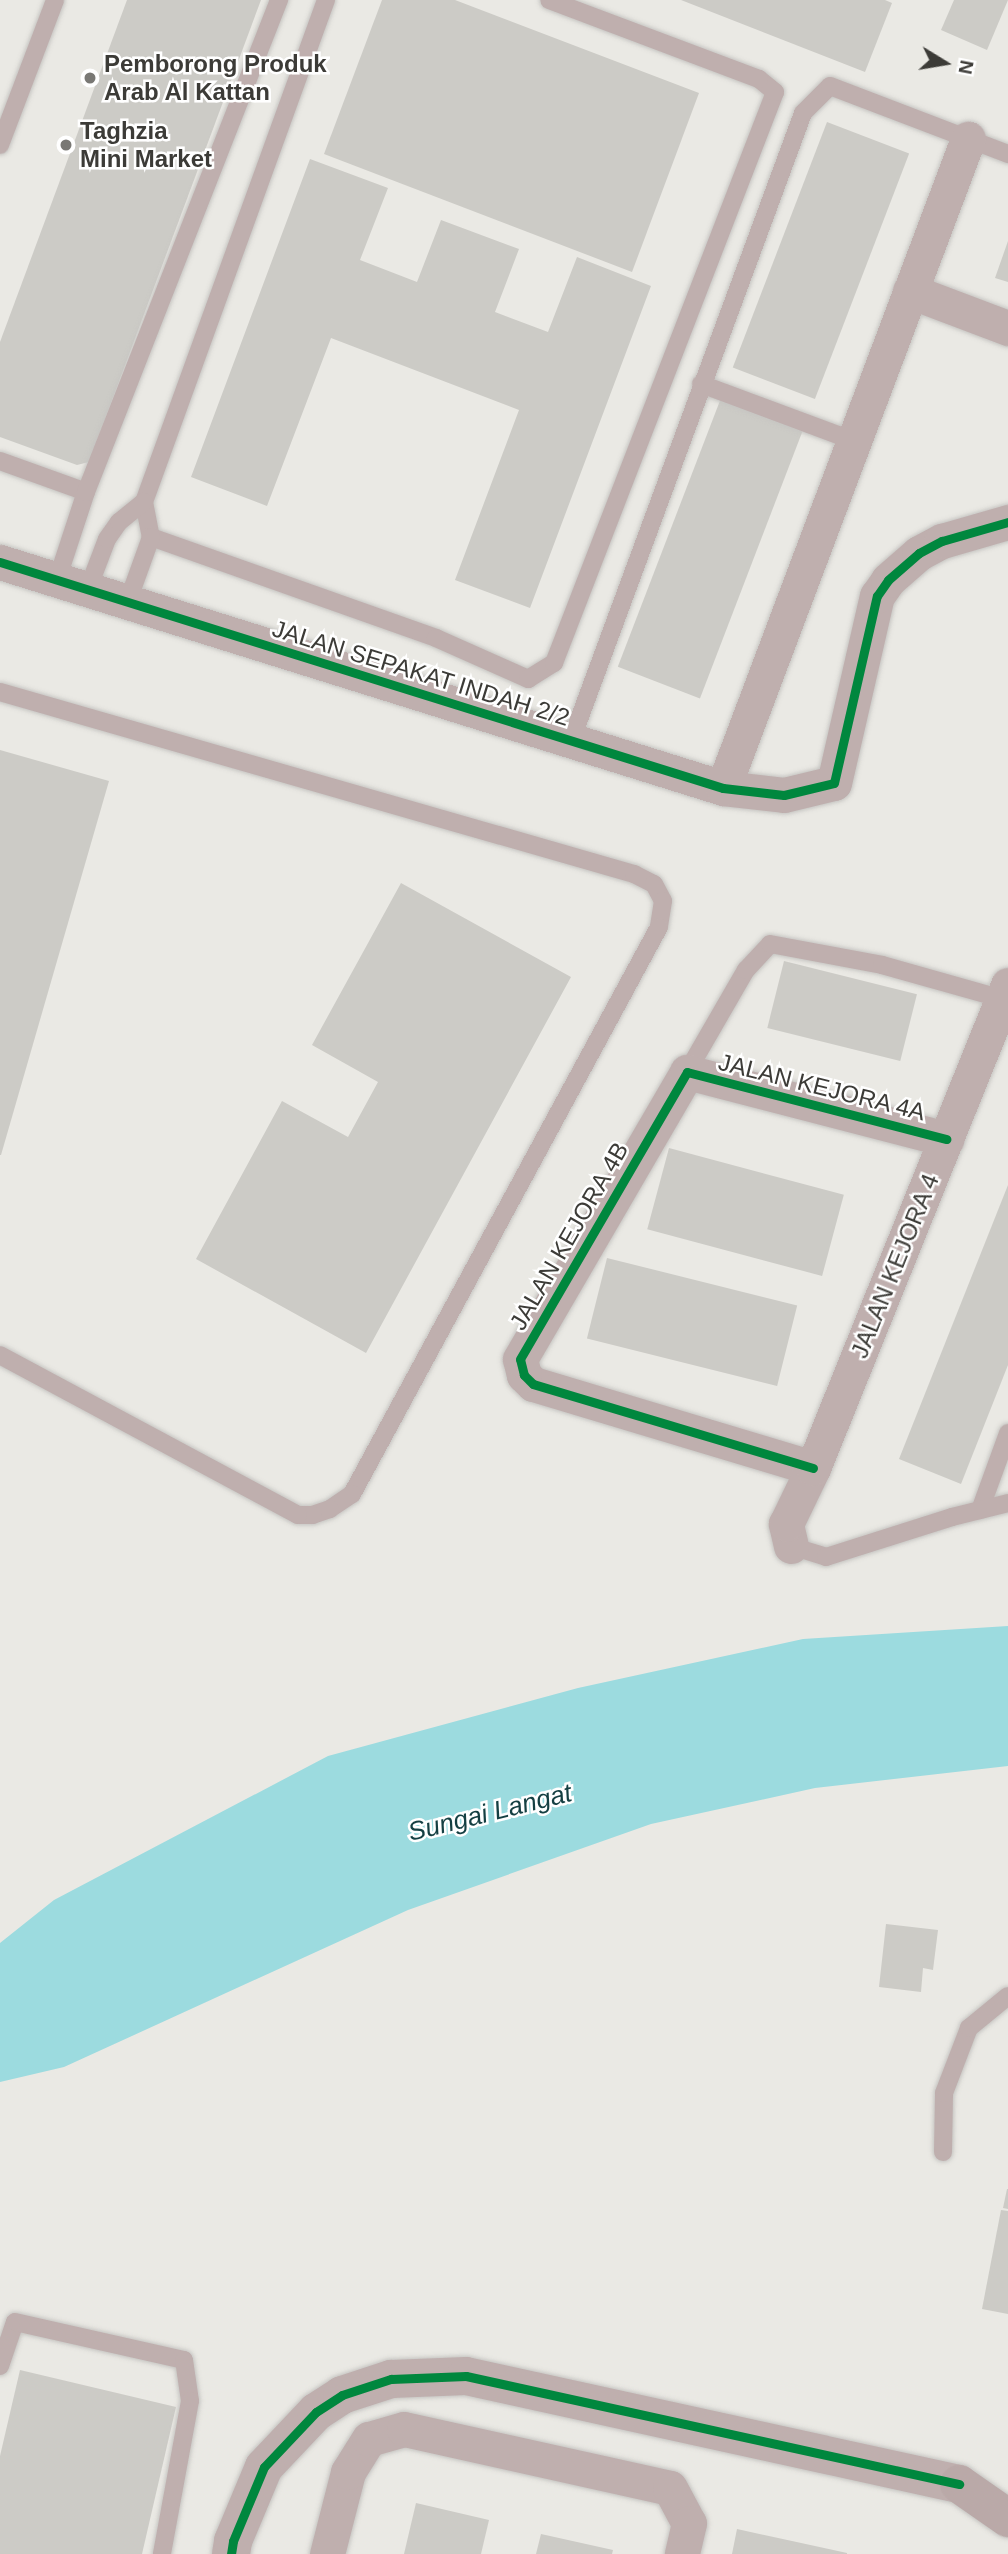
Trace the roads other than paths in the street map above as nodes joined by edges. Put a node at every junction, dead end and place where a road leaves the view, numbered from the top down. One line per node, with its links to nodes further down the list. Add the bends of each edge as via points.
1 (55, 0): 6 (lane)
2 (279, 0): 13 (lane)
3 (326, 0): 14 (lane)
4 (548, 0): 16 (lane, via 759,79 775,92 554,663 528,679 436,638)
5 (968, 139): 7 (lane); 8 (street); 10 (lane, via 830,86 803,113)
6 (0, 145)
7 (1008, 154)
8 (910, 291): 9 (street); 11 (street)
9 (1008, 328)
10 (701, 383): 11 (lane); 21 (lane)
11 (854, 441): 22 (street)
12 (0, 461): 13 (lane)
13 (86, 492): 18 (lane)
14 (144, 502): 16 (lane); 18 (lane, via 119,522)
15 (1008, 522): 22 (street, JALAN SEPAKAT INDAH 2/2, via 942,541 919,553 877,596 834,783 784,796)
16 (151, 537): 19 (lane)
17 (0, 562): 18 (street, JALAN SEPAKAT INDAH 2/2)
18 (72, 585): 19 (street, JALAN SEPAKAT INDAH 2/2)
19 (128, 601): 21 (street, JALAN SEPAKAT INDAH 2/2)
20 (0, 692): 26 (lane, via 634,874 654,884 663,901 659,927 352,1494 330,1509 298,1515)
21 (571, 741): 22 (street, JALAN SEPAKAT INDAH 2/2)
22 (723, 788)
23 (1005, 992): 24 (lane, JALAN KEJORA 4B, via 770,944 746,970); 25 (street, JALAN KEJORA 4)
24 (687, 1072): 25 (street, JALAN KEJORA 4A); 28 (street, JALAN KEJORA 4B, via 520,1359 524,1375 533,1384)
25 (947, 1139): 28 (street, JALAN KEJORA 4)
26 (0, 1354)
27 (1008, 1433): 30 (lane)
28 (813, 1468): 31 (street, JALAN KEJORA 4, via 786,1524)
29 (1008, 1503): 30 (lane)
30 (980, 1510): 31 (lane, via 826,1557)
31 (791, 1546)
32 (1008, 1996): 33 (lane, via 969,2028 944,2093)
33 (943, 2152)
34 (0, 2366): 38 (lane, via 15,2322 184,2360 190,2401)
35 (959, 2484): 36 (highway); 37 (highway); 39 (street, via 466,2376 391,2379 342,2395 316,2412 264,2467)
36 (1008, 2486)
37 (1008, 2518)
38 (162, 2554)
39 (231, 2554)
40 (327, 2554): 41 (street, via 348,2472 369,2439 404,2429 670,2488 689,2523)
41 (682, 2554)

